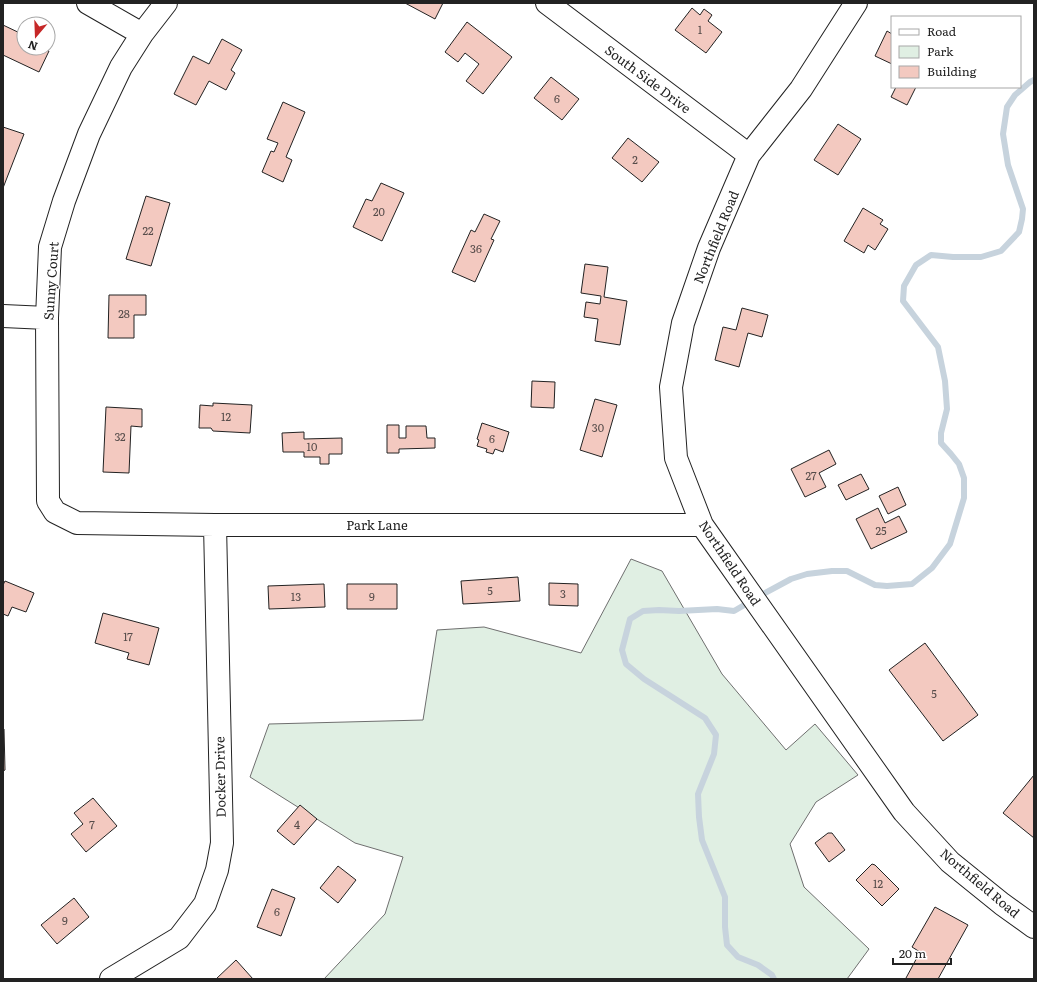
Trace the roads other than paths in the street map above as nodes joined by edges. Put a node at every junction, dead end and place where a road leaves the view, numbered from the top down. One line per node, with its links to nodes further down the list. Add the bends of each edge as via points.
1 (88, 3): 5 (street)
2 (166, 3): 5 (street, Sunny Court)
3 (547, 3): 6 (street, South Side Drive)
4 (856, 3): 6 (street, Northfield Road, via 801,89)
5 (142, 34): 8 (street, Sunny Court, via 120,67 89,134 64,201 50,247)
6 (750, 155): 11 (street, Northfield Road, via 709,248 683,323 671,387 676,458)
7 (3, 316): 8 (street)
8 (47, 318): 9 (street, Sunny Court, via 48,500)
9 (56, 512): 10 (street, Park Lane, via 77,523)
10 (215, 525): 11 (street, Park Lane); 13 (street, Docker Drive, via 222,843 217,870 205,904 179,938)
11 (702, 525): 12 (street, Northfield Road, via 904,812 950,862)
12 (1034, 927)
13 (111, 979)

